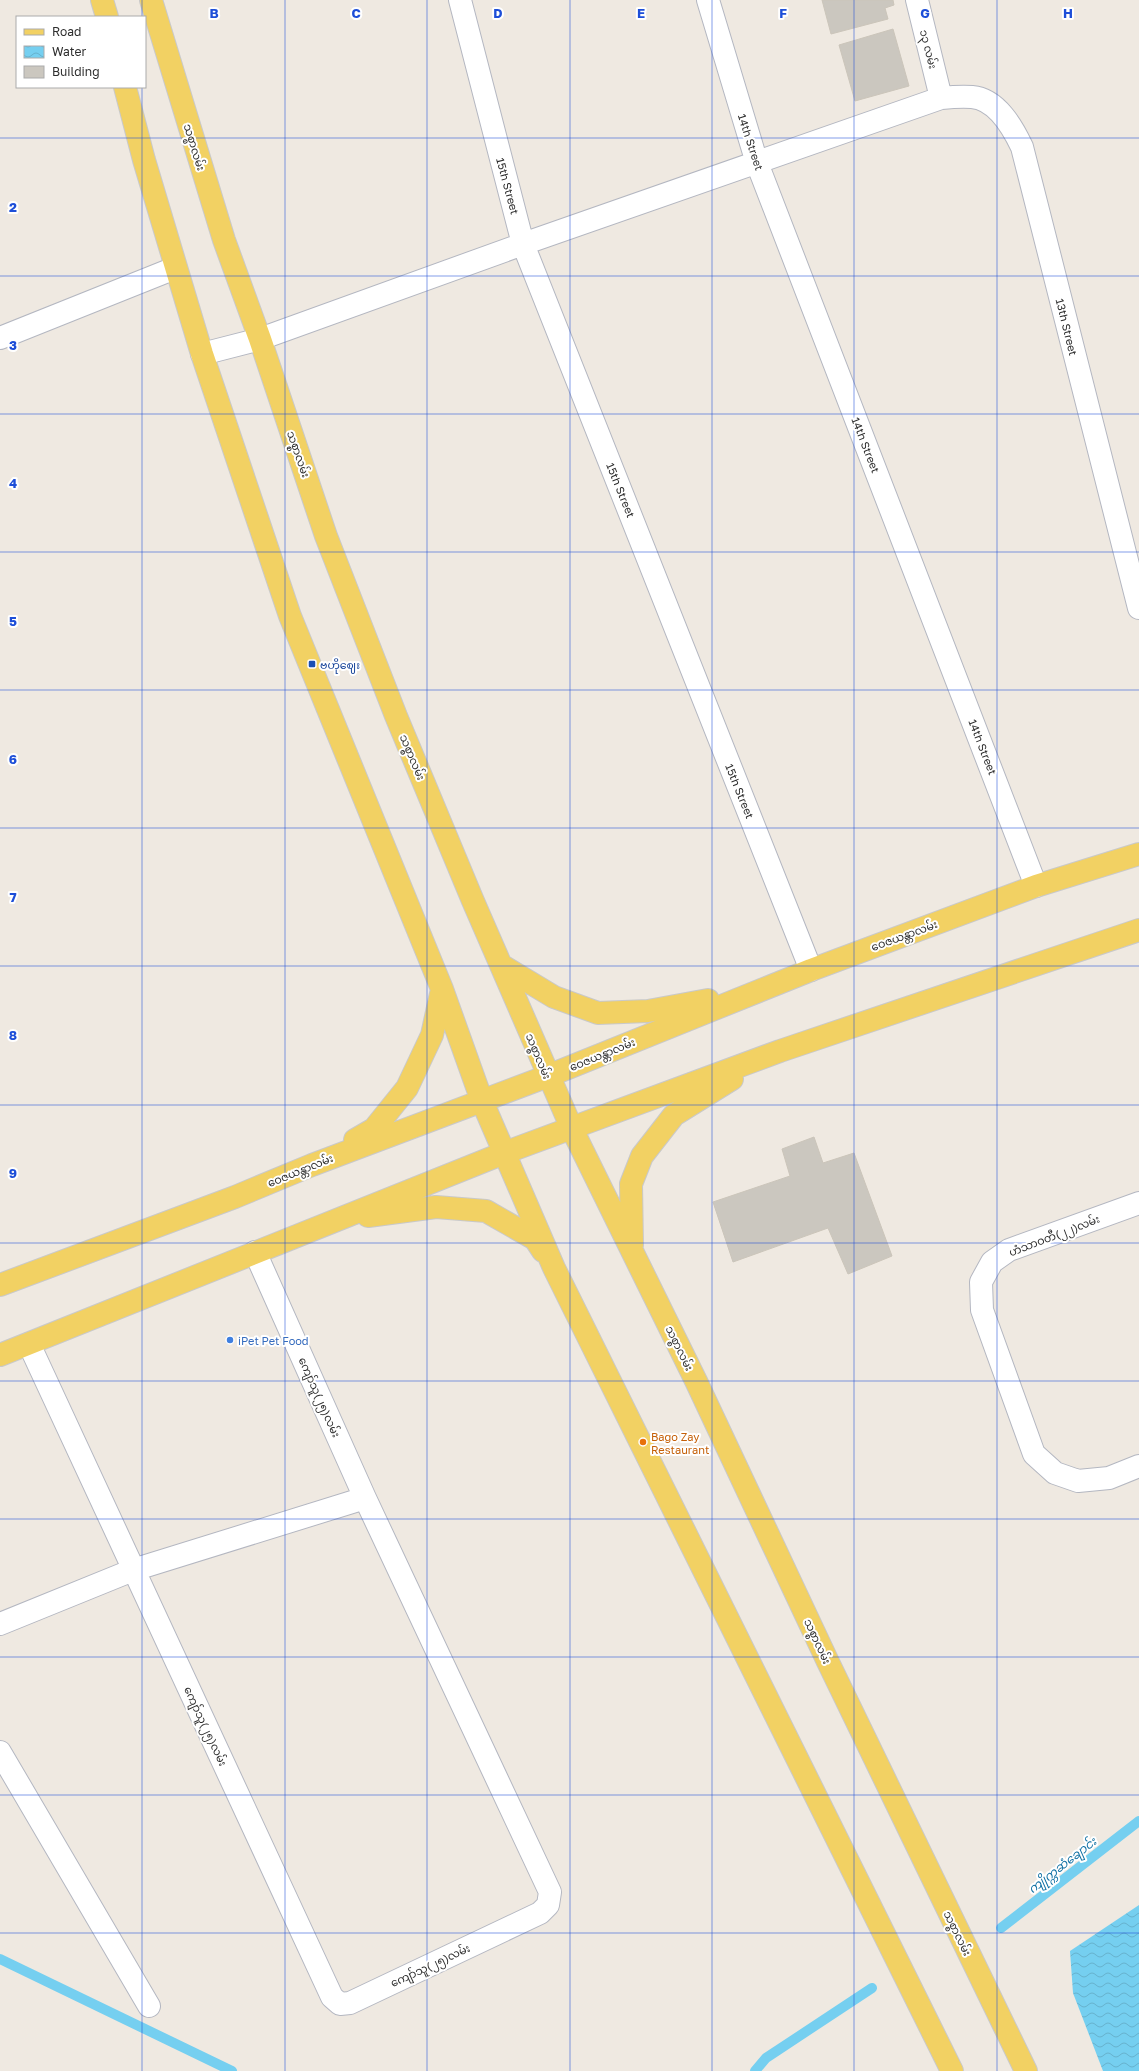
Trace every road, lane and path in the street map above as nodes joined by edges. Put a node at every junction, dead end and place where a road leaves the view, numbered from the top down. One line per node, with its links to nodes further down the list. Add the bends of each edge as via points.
1 (102, 0): 6 (main road)
2 (151, 0): 13 (main road, သစ္စာလမ်း, via 224,240)
3 (460, 0): 10 (street, 15th Street)
4 (708, 0): 9 (street, 14th Street)
5 (917, 0): 8 (street, ၁၃ လမ်း)
6 (106, 16)
7 (125, 88): 11 (main road)
8 (941, 98): 9 (street, 13th Street); 15 (street, 13th Street, via 974,97 994,106 1012,125 1022,147)
9 (757, 163): 10 (street, 13th Street); 17 (street, 14th Street)
10 (523, 244): 13 (street, 13th Street); 20 (street, 15th Street)
11 (175, 268): 12 (street); 14 (main road)
12 (0, 338)
13 (260, 339): 14 (street, 13th Street); 19 (main road, သစ္စာလမ်း, via 326,536 399,724)
14 (202, 354): 21 (main road, via 290,616)
15 (1139, 608)
16 (1139, 854): 17 (main road, ဝေဇယန္တာလမ်း)
17 (1036, 886): 20 (main road, ဝေဇယန္တာလမ်း)
18 (1139, 930): 23 (main road)
19 (501, 964): 22 (main road, via 554,997 598,1014 648,1011); 24 (main road, သစ္စာလမ်း)
20 (811, 970): 22 (main road, ဝေဇယန္တာလမ်း)
21 (442, 989): 25 (main road); 28 (main road, via 432,1035 407,1088 374,1129)
22 (749, 993): 24 (main road, ဝေဇယန္တာလမ်း)
23 (780, 1051): 26 (main road); 32 (main road, via 674,1115 642,1156 631,1184)
24 (548, 1076): 25 (main road, ဝေဇယန္တာလမ်း); 26 (main road, သစ္စာလမ်း)
25 (482, 1101): 27 (main road); 28 (main road, ဝေဇယန္တာလမ်း)
26 (572, 1129): 27 (main road); 32 (main road, သစ္စာလမ်း)
27 (504, 1153): 30 (main road); 33 (main road)
28 (312, 1165): 34 (main road, ဝေဇယန္တာလမ်း, via 235,1197)
29 (1139, 1202): 37 (street, ဟံသာဝတီ(၂၂)လမ်း, via 1009,1250 992,1262 981,1282 982,1310 1034,1454 1056,1472 1078,1481 1109,1478)
30 (335, 1221): 31 (main road); 33 (main road, via 436,1207 486,1211 535,1239)
31 (255, 1252): 35 (main road); 38 (street, ကျော်သူ(၂၅)လမ်း)
32 (632, 1252): 44 (main road, သစ္စာလမ်း)
33 (554, 1268): 43 (main road)
34 (0, 1285)
35 (29, 1344): 36 (main road); 39 (street, ကျော်သူ(၂၅)လမ်း)
36 (0, 1355)
37 (1139, 1466)
38 (365, 1498): 39 (street); 39 (street, ကျော်သူ(၂၅)လမ်း, via 550,1892 548,1904 540,1913 350,2003 340,2004 332,1997)
39 (133, 1570): 40 (street)
40 (0, 1624)
41 (0, 1752): 42 (street)
42 (149, 2006)
43 (952, 2071)
44 (1026, 2071)

